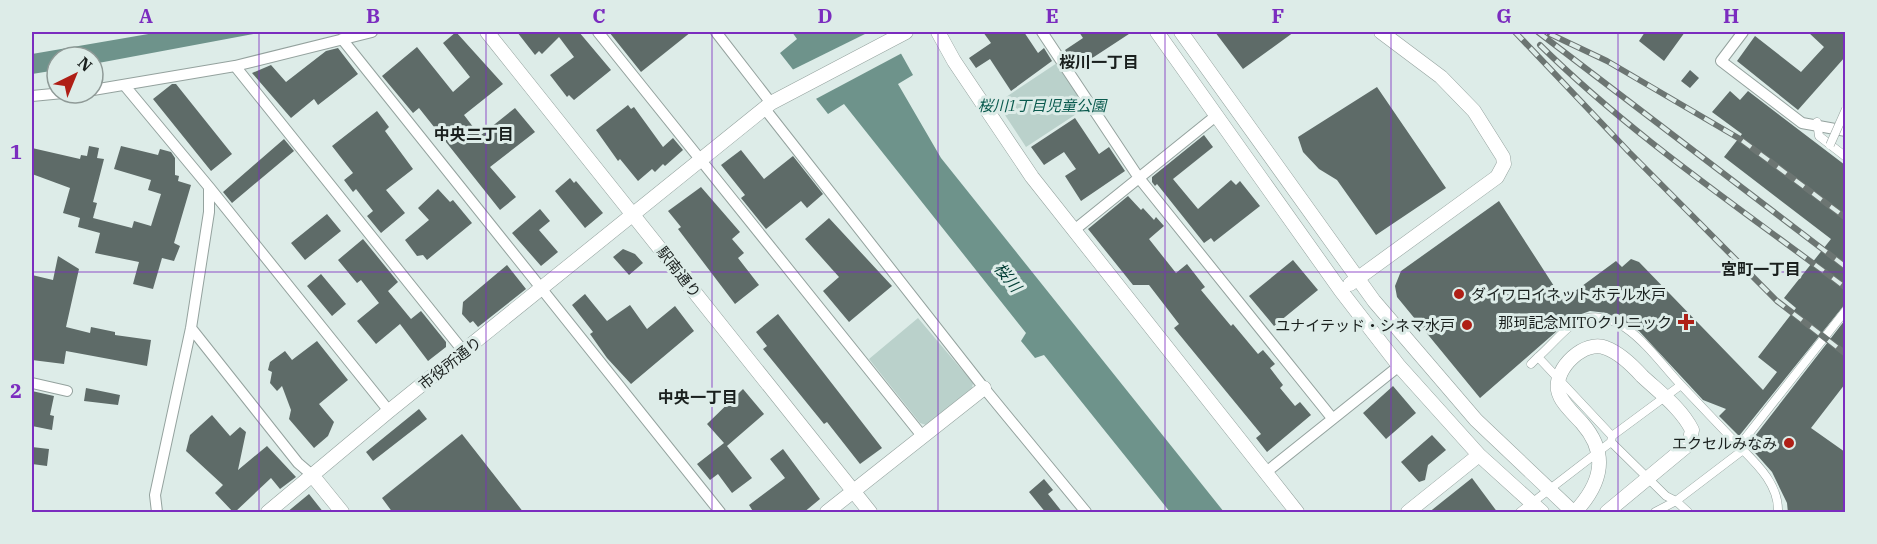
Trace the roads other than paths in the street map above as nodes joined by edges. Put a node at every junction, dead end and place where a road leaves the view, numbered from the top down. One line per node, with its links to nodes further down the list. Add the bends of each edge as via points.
1 (372, 32): 12 (street)
2 (487, 32): 26 (street, 駅南通り)
3 (598, 32): 23 (street)
4 (716, 32): 16 (street)
5 (938, 32): 27 (street, via 1012,148)
6 (1042, 32): 24 (street)
7 (1157, 32): 18 (street)
8 (1181, 32): 28 (street)
9 (1381, 32): 28 (street, via 1461,95 1491,136 1504,164 1497,177)
10 (1743, 32): 20 (street, via 1721,62 1802,123)
11 (904, 33): 16 (street, 市役所通り)
12 (342, 39): 13 (street); 29 (street)
13 (235, 66): 14 (street); 33 (street)
14 (125, 86): 15 (street); 25 (street)
15 (105, 88)
16 (768, 106): 23 (street, 市役所通り); 39 (street)
17 (1845, 109): 21 (street, bridge)
18 (1216, 115): 24 (street); 30 (street)
19 (1817, 121): 21 (street, via 1819,136)
20 (1845, 131)
21 (1830, 145): 22 (street)
22 (1845, 157)
23 (701, 160): 26 (street, 市役所通り); 43 (street)
24 (1139, 178): 27 (street); 42 (street)
25 (209, 187): 32 (street, via 209,212); 41 (street)
26 (634, 215): 29 (street, 市役所通り); 49 (street, 駅南通り)
27 (1073, 231): 47 (street)
28 (1357, 279): 30 (street); 62 (street, via 1476,420)
29 (542, 290): 33 (street, 市役所通り); 54 (street)
30 (1341, 291): 36 (street)
31 (1845, 310): 45 (street)
32 (191, 328): 48 (street, via 298,463); 51 (street, via 155,495)
33 (464, 352): 41 (street, 市役所通り)
34 (1538, 357): 35 (street); 38 (street, via 1575,323 1594,316 1610,318 1627,328); 44 (street)
35 (1531, 364)
36 (1400, 366): 42 (street); 46 (street)
37 (32, 383): 40 (street)
38 (1681, 385): 44 (street); 45 (street)
39 (984, 388): 43 (street); 57 (street)
40 (67, 391)
41 (389, 411): 48 (street, 市役所通り)
42 (1332, 418): 47 (street)
43 (923, 437): 49 (street)
44 (1611, 439): 50 (street, via 1666,496); 60 (street)
45 (1741, 448): 50 (street); 66 (street, via 1765,473 1775,493)
46 (1479, 455): 59 (street); 61 (street)
47 (1265, 473): 58 (street)
48 (312, 475): 52 (street, 市役所通り); 53 (street)
49 (853, 492): 55 (street); 56 (street, 駅南通り)
50 (1676, 501): 64 (street); 65 (street)
51 (157, 513)
52 (268, 513)
53 (342, 513)
54 (720, 513)
55 (827, 513)
56 (870, 513)
57 (1086, 513)
58 (1297, 513)
59 (1408, 513)
60 (1520, 513)
61 (1542, 513)
62 (1574, 513): 63 (street, via 1595,487 1600,466 1592,436 1564,401 1558,382 1570,360 1595,346 1604,346 1628,361 1692,430 1689,444)
63 (1607, 513)
64 (1656, 513)
65 (1688, 513)
66 (1778, 513)

